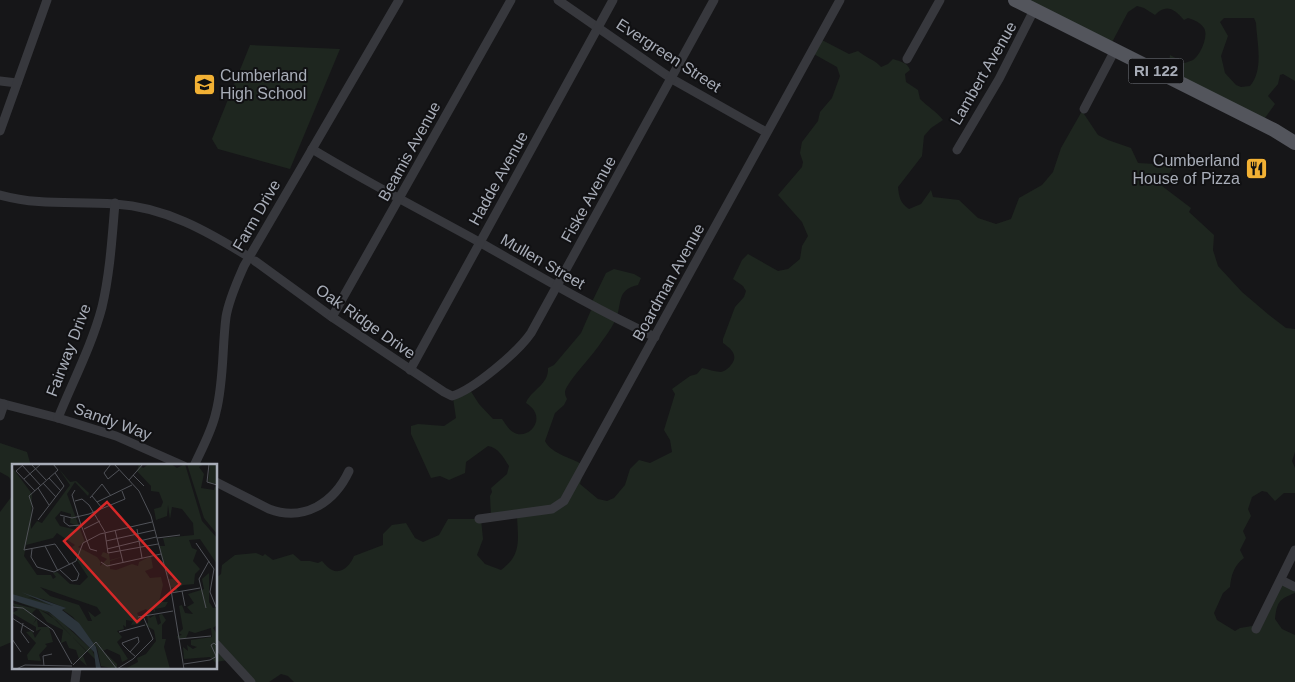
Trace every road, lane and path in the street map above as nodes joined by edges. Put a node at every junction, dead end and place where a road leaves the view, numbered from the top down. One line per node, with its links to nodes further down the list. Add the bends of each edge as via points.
1 (47, 0): 16 (street)
2 (399, 0): 21 (street, Farm Drive)
3 (511, 0): 24 (street, Beamis Avenue)
4 (558, 0): 11 (street, Evergreen Street)
5 (613, 0): 11 (street, Hadde Avenue)
6 (714, 0): 14 (street, Fiske Avenue)
7 (840, 0): 19 (street, Boardman Avenue)
8 (940, 0): 13 (street)
9 (1015, 0): 10 (main road, RI 122)
10 (1034, 10): 12 (main road, RI 122); 22 (street, Lambert Avenue, via 999,79)
11 (598, 27): 14 (street, Evergreen Street); 26 (street, Hadde Avenue)
12 (1115, 50): 17 (street); 20 (main road, RI 122)
13 (907, 59)
14 (672, 79): 19 (street, Evergreen Street); 28 (street, Fiske Avenue)
15 (0, 81): 16 (street)
16 (17, 83): 18 (street)
17 (1084, 109)
18 (0, 131)
19 (766, 132): 30 (street, Boardman Avenue)
20 (1295, 143)
21 (312, 150): 24 (street, Mullen Street); 27 (street, Farm Drive)
22 (957, 150)
23 (0, 196): 25 (street, Oak Ridge Drive, via 33,203)
24 (399, 199): 26 (street, Mullen Street); 29 (street, Beamis Avenue)
25 (114, 204): 27 (street, Oak Ridge Drive, via 178,218); 35 (street, Fairway Drive, via 109,272 101,307)
26 (480, 242): 28 (street, Mullen Street); 31 (street, Hadde Avenue)
27 (252, 259): 29 (street, Oak Ridge Drive); 37 (street, Farm Drive, via 233,292 227,315 216,412)
28 (556, 286): 30 (street, Mullen Street); 32 (street, Fiske Avenue, via 525,342)
29 (332, 317): 31 (street, Oak Ridge Drive)
30 (655, 337): 40 (street, Boardman Avenue, via 564,501 552,509)
31 (410, 370): 32 (street, Oak Ridge Drive, via 452,396)
32 (463, 392)
33 (2, 403): 34 (street); 35 (street, Sandy Way)
34 (0, 416)
35 (58, 418): 36 (street, Sandy Way, via 116,436)
36 (179, 464)
37 (195, 464)
38 (349, 471): 39 (street, via 330,499 314,509 296,514 269,509)
39 (218, 483)
40 (479, 519)
41 (1295, 550): 42 (street)
42 (1281, 580): 43 (street); 44 (street)
43 (1295, 587)
44 (1256, 629)
45 (218, 646): 46 (street)
46 (251, 682)

